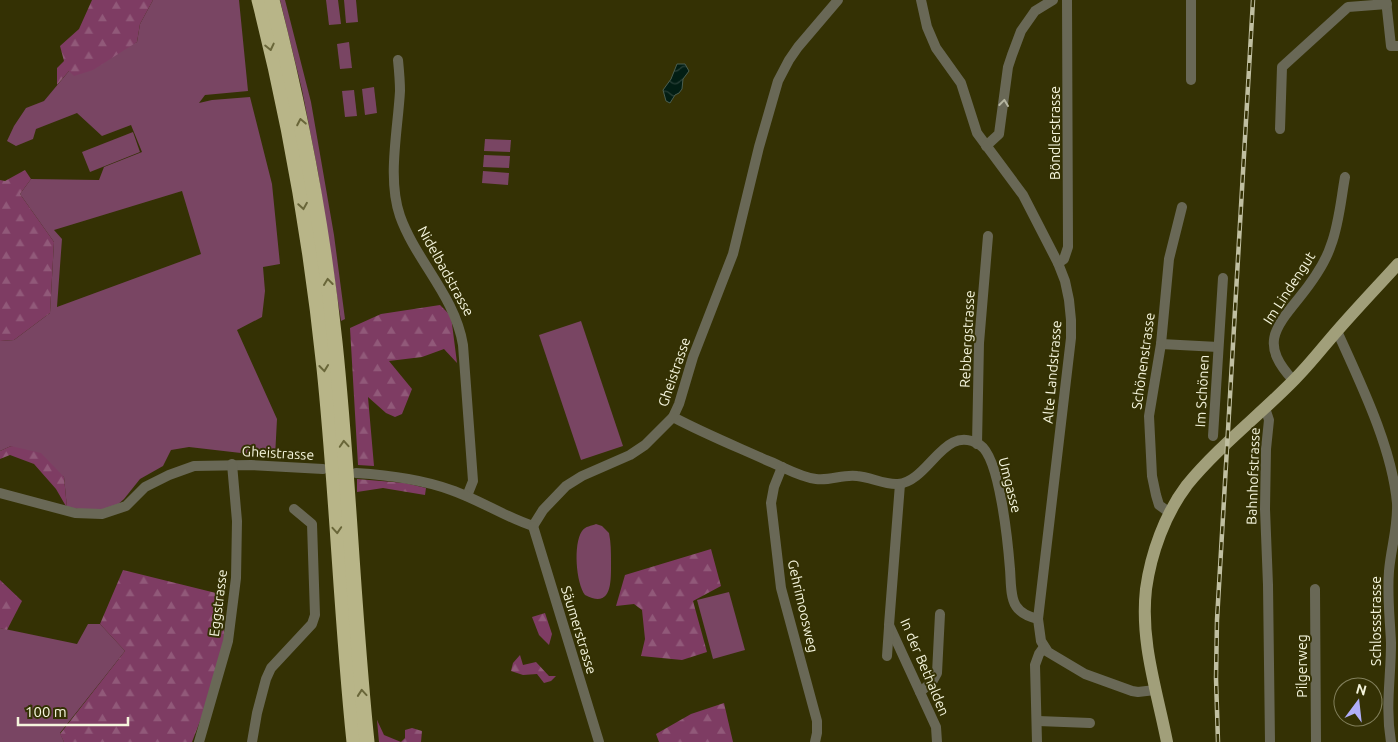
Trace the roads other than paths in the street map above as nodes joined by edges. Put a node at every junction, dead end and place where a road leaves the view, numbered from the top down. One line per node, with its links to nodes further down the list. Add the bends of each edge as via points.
1 (258, 0): 50 (highway, one-way to 50, via 294,153 318,313)
2 (272, 0): 51 (highway, one-way to 2, via 331,308 308,158)
3 (838, 0): 25 (street, Gheistrasse, via 798,47 778,81 733,254)
4 (921, 0): 13 (street, Alte Landstrasse, via 936,48 962,83 977,133)
5 (1052, 0): 13 (street, one-way to 5, via 999,134 1008,68 1021,31 1035,11)
6 (1067, 0): 17 (street, Böndlerstrasse, via 1068,247 1064,259)
7 (1191, 0): 11 (street)
8 (1386, 2): 9 (street); 12 (street, via 1348,7 1282,67)
9 (1395, 46)
10 (398, 66): 34 (street, Nidelbadstrasse, via 396,197 407,233 456,316 460,329 473,481)
11 (1191, 80)
12 (1280, 129)
13 (986, 146): 17 (street, Alte Landstrasse, via 1023,195)
14 (1345, 177): 23 (street, Im Lindengut, via 1331,245 1320,269 1281,320 1274,336 1281,364)
15 (1182, 207): 21 (street, Schönenstrasse, via 1168,259)
16 (988, 236): 27 (street, Rebbergstrasse, via 979,343)
17 (1058, 263): 40 (street, Alte Landstrasse, via 1069,300 1071,338)
18 (1398, 264): 20 (main road, Bahnhofstrasse)
19 (1223, 278): 22 (street, Im Schönen)
20 (1337, 330): 23 (main road, Bahnhofstrasse); 59 (street, Schlossstrasse, via 1368,403 1395,483 1398,519 1388,587 1391,644 1387,720)
21 (1161, 344): 22 (street, Im Schönen); 36 (street, Schönenstrasse, via 1151,399 1152,476 1159,505)
22 (1218, 347): 26 (street, Im Schönen)
23 (1294, 380): 24 (main road, Bahnhofstrasse)
24 (1265, 408): 36 (main road, via 1207,463); 57 (street, Bahnhofstrasse, via 1269,420 1265,509)
25 (673, 417): 29 (street); 37 (street, Gheistrasse, via 630,455 566,486)
26 (1213, 436)
27 (977, 444): 32 (street, via 964,440 948,445 921,474); 40 (street, Umgasse, via 985,450 995,476 1006,529 1014,604 1023,614)
28 (232, 464): 30 (street, Gheistrasse); 33 (street, Gheistrasse, via 194,466 169,475 144,487 126,506 102,514 75,512); 48 (street, Eggstrasse, via 237,521 236,578 228,641)
29 (782, 467): 32 (street, via 817,480 849,475); 53 (street, Gehrimoosweg, via 771,503 782,588 817,721)
30 (323, 469)
31 (356, 472): 34 (street, via 397,476)
32 (900, 484): 41 (street, In der Bethalden)
33 (0, 493)
34 (467, 496): 37 (street)
35 (294, 509): 49 (street, via 312,524 316,610 312,624 271,668)
36 (1170, 513): 44 (main road, via 1156,546 1146,589 1146,641)
37 (533, 526): 52 (street, Säumerstrasse)
38 (1315, 589): 58 (street, Pilgerweg)
39 (940, 614): 45 (street, via 937,673)
40 (1038, 619): 42 (street, Alte Landstrasse, via 1040,641)
41 (889, 625): 43 (street); 45 (street, In der Bethalden)
42 (1044, 647): 44 (street, via 1099,680 1132,691); 46 (street, via 1035,665)
43 (887, 656)
44 (1155, 690): 56 (main road)
45 (920, 692): 54 (street, In der Bethalden, via 936,727)
46 (1038, 721): 47 (street); 55 (street)
47 (1090, 723)
48 (199, 742)
49 (252, 742)
50 (354, 742)
51 (367, 742)
52 (599, 742)
53 (815, 742)
54 (937, 742)
55 (1037, 742)
56 (1166, 742)
57 (1270, 742)
58 (1316, 742)
59 (1391, 742)

